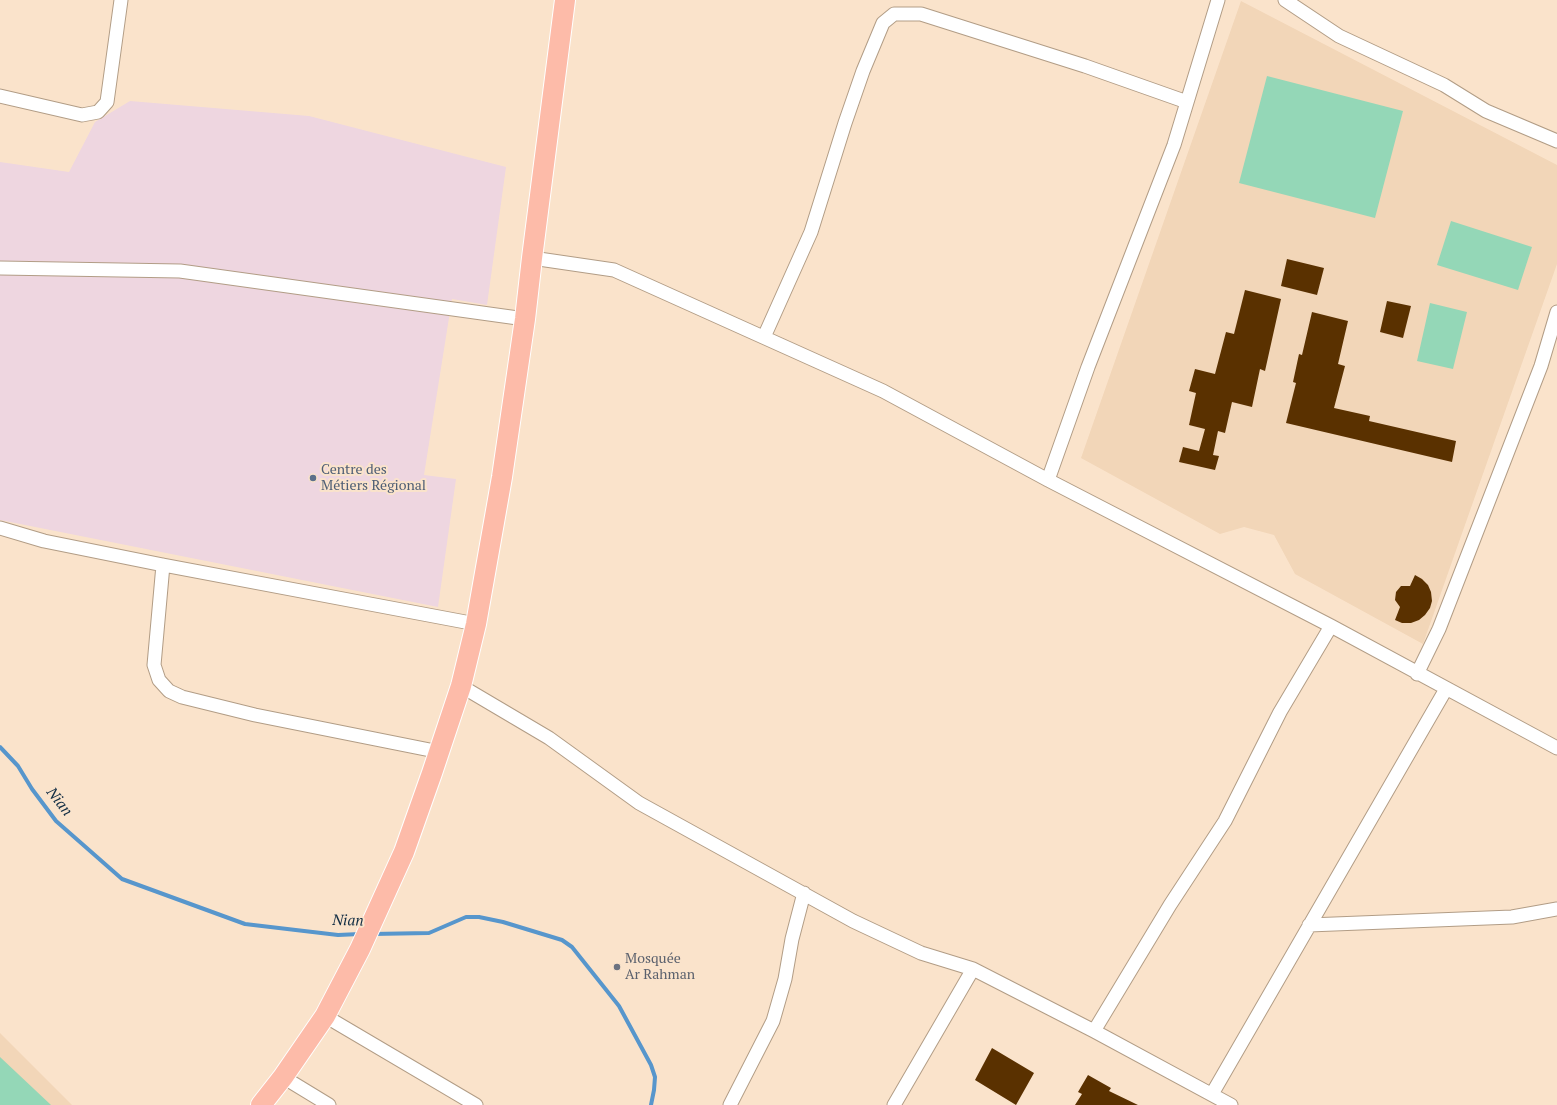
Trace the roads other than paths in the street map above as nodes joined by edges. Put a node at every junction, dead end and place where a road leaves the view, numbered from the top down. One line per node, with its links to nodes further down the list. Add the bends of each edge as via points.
1 (121, 0): 5 (street, via 107,102 98,112 82,115)
2 (565, 0): 8 (main road)
3 (1218, 0): 6 (street)
4 (1286, 0): 7 (street, via 1340,36 1444,85 1486,111)
5 (0, 96)
6 (1187, 102): 12 (street, via 1085,66 921,14 894,14 883,23 863,71 811,232); 13 (street, via 1174,145 1088,366)
7 (1557, 141)
8 (532, 258): 11 (main road); 12 (street, via 614,270)
9 (0, 268): 11 (street, via 180,271)
10 (1557, 312): 18 (street, via 1541,366 1442,622)
11 (525, 319): 16 (main road, via 502,477)
12 (764, 337): 13 (street, via 883,391)
13 (1048, 480): 17 (street)
14 (0, 528): 15 (street, via 44,541)
15 (163, 565): 16 (street); 22 (street, via 154,665 159,680 169,691 182,697 255,716)
16 (476, 624): 19 (main road)
17 (1331, 626): 18 (street); 28 (street, via 1280,712 1225,821)
18 (1417, 674): 20 (street)
19 (461, 686): 22 (main road); 23 (street, via 549,738 639,803)
20 (1446, 688): 21 (street); 25 (street)
21 (1557, 748)
22 (440, 752): 27 (main road, via 404,852 360,949)
23 (804, 892): 26 (street, via 853,920 921,953); 34 (street, via 773,1021)
24 (1557, 909): 25 (street, via 1512,917)
25 (1309, 925): 30 (street)
26 (973, 969): 28 (street); 35 (street)
27 (325, 1016): 29 (main road); 33 (street)
28 (1094, 1030): 30 (street)
29 (283, 1077): 31 (main road); 32 (street)
30 (1212, 1094): 36 (street)
31 (261, 1105)
32 (329, 1105)
33 (476, 1105)
34 (730, 1105)
35 (894, 1105)
36 (1231, 1105)

